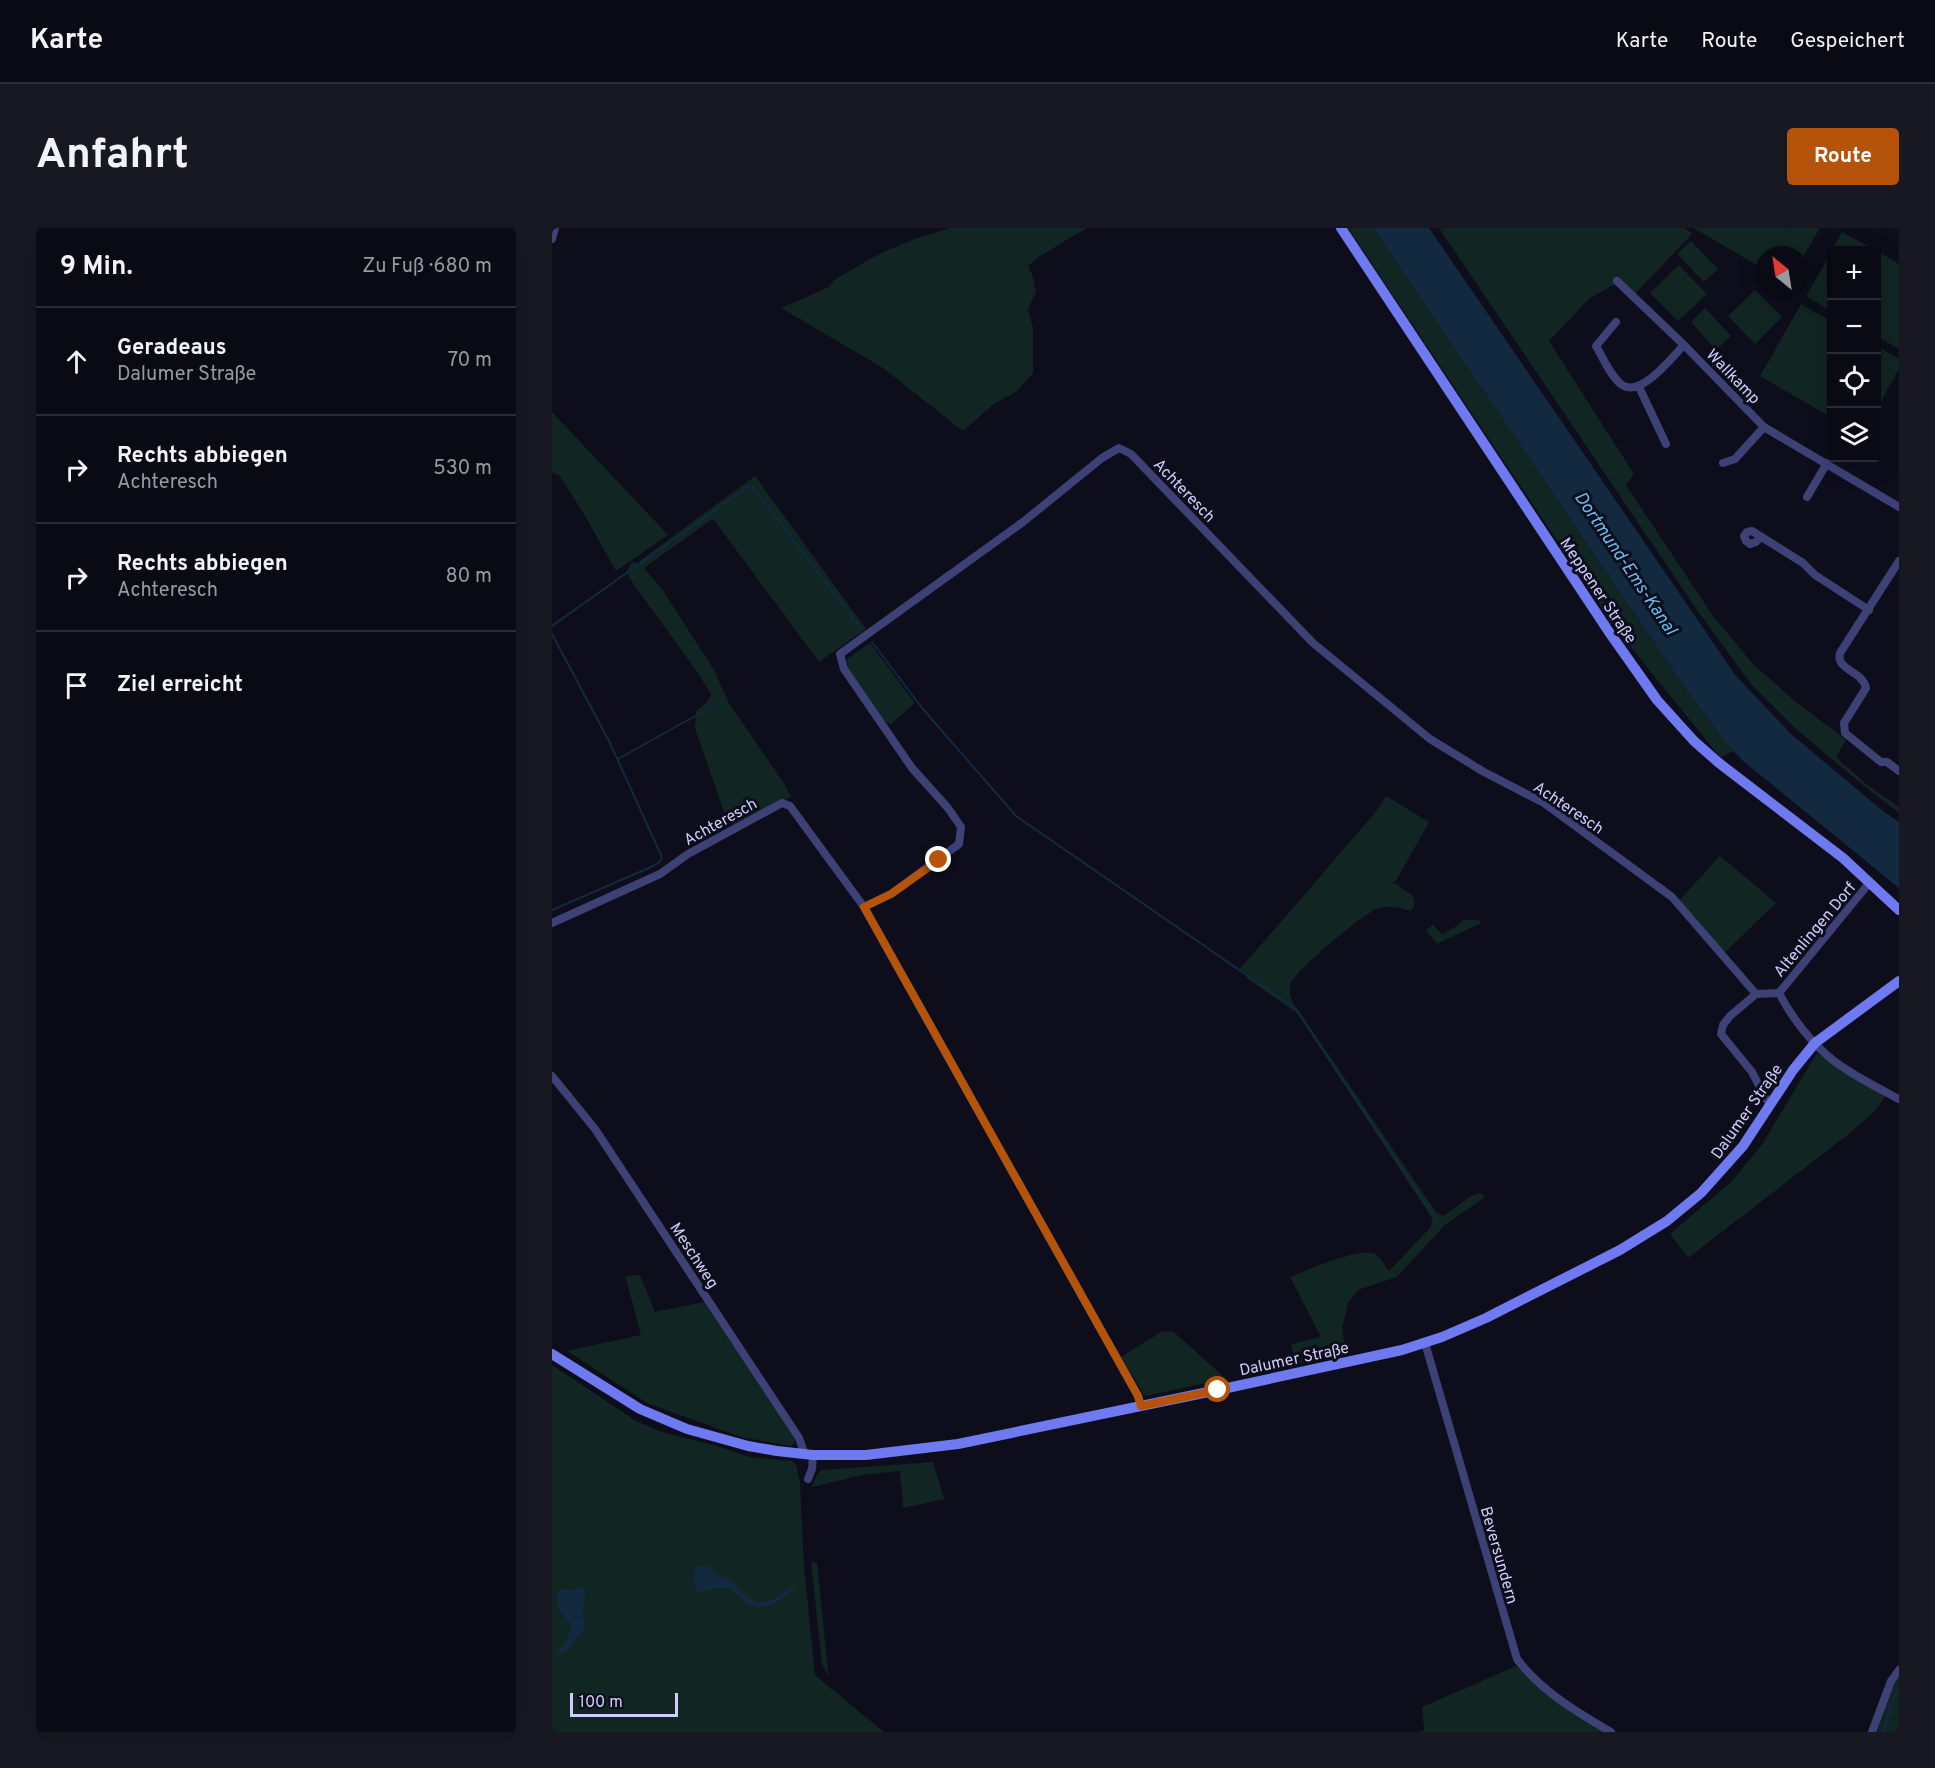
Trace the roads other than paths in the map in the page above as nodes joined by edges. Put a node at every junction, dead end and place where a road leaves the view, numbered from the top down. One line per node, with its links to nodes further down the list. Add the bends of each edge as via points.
1 (555, 228): 3 (street)
2 (1341, 228): 18 (main road, Meppener Straße, via 1658,700 1719,763)
3 (552, 239)
4 (1617, 281): 6 (street, Wallkamp)
5 (1616, 322): 7 (street, via 1596,346 1620,384)
6 (1684, 345): 7 (street, Wallkamp); 8 (street, Wallkamp)
7 (1639, 387): 9 (street)
8 (1764, 427): 10 (street, Wallkamp, via 1735,459); 11 (street, Wallkamp)
9 (1666, 444)
10 (1723, 463)
11 (1827, 463): 12 (street); 13 (street, Wallkamp)
12 (1807, 496)
13 (1898, 504)
14 (1761, 537): 16 (street)
15 (1899, 561): 16 (street)
16 (1869, 610): 17 (street, via 1838,658 1862,679 1866,688 1844,728 1845,733 1881,762)
17 (1899, 771)
18 (1870, 882): 20 (main road, Meppener Straße); 23 (street, Altenlingen Dorf)
19 (864, 907): 21 (street, Achteresch, via 790,806 782,803 688,854 660,874); 24 (street, Achteresch, via 891,894 959,844 961,827 912,768 844,669 840,654 1119,448 1131,454 1313,644 1430,739 1544,803 1672,897); 31 (street, Achteresch)
20 (1899, 910)
21 (552, 923)
22 (1899, 981): 25 (main road, Dalumer Straße)
23 (1779, 993): 24 (street, Altenlingen Dorf); 25 (street, Altenlingen Dorf)
24 (1755, 994): 28 (street, via 1730,1016 1721,1034 1752,1072)
25 (1815, 1042): 27 (street, Altenlingen Dorf, via 1835,1062); 28 (main road, Dalumer Straße)
26 (552, 1076): 32 (street, Meschweg, via 595,1129)
27 (1899, 1099)
28 (1770, 1105): 29 (main road, Dalumer Straße, via 1718,1175 1684,1208 1650,1232 1486,1318)
29 (1425, 1342): 31 (main road, Dalumer Straße); 35 (street, Beversundern, via 1517,1659 1551,1692)
30 (552, 1354): 32 (main road, Dalumer Straße, via 640,1409 687,1429 748,1446)
31 (1141, 1406): 32 (main road, Dalumer Straße, via 918,1450)
32 (809, 1455): 33 (street, via 812,1469)
33 (808, 1479)
34 (1899, 1670): 36 (street)
35 (1611, 1732)
36 (1872, 1732)

